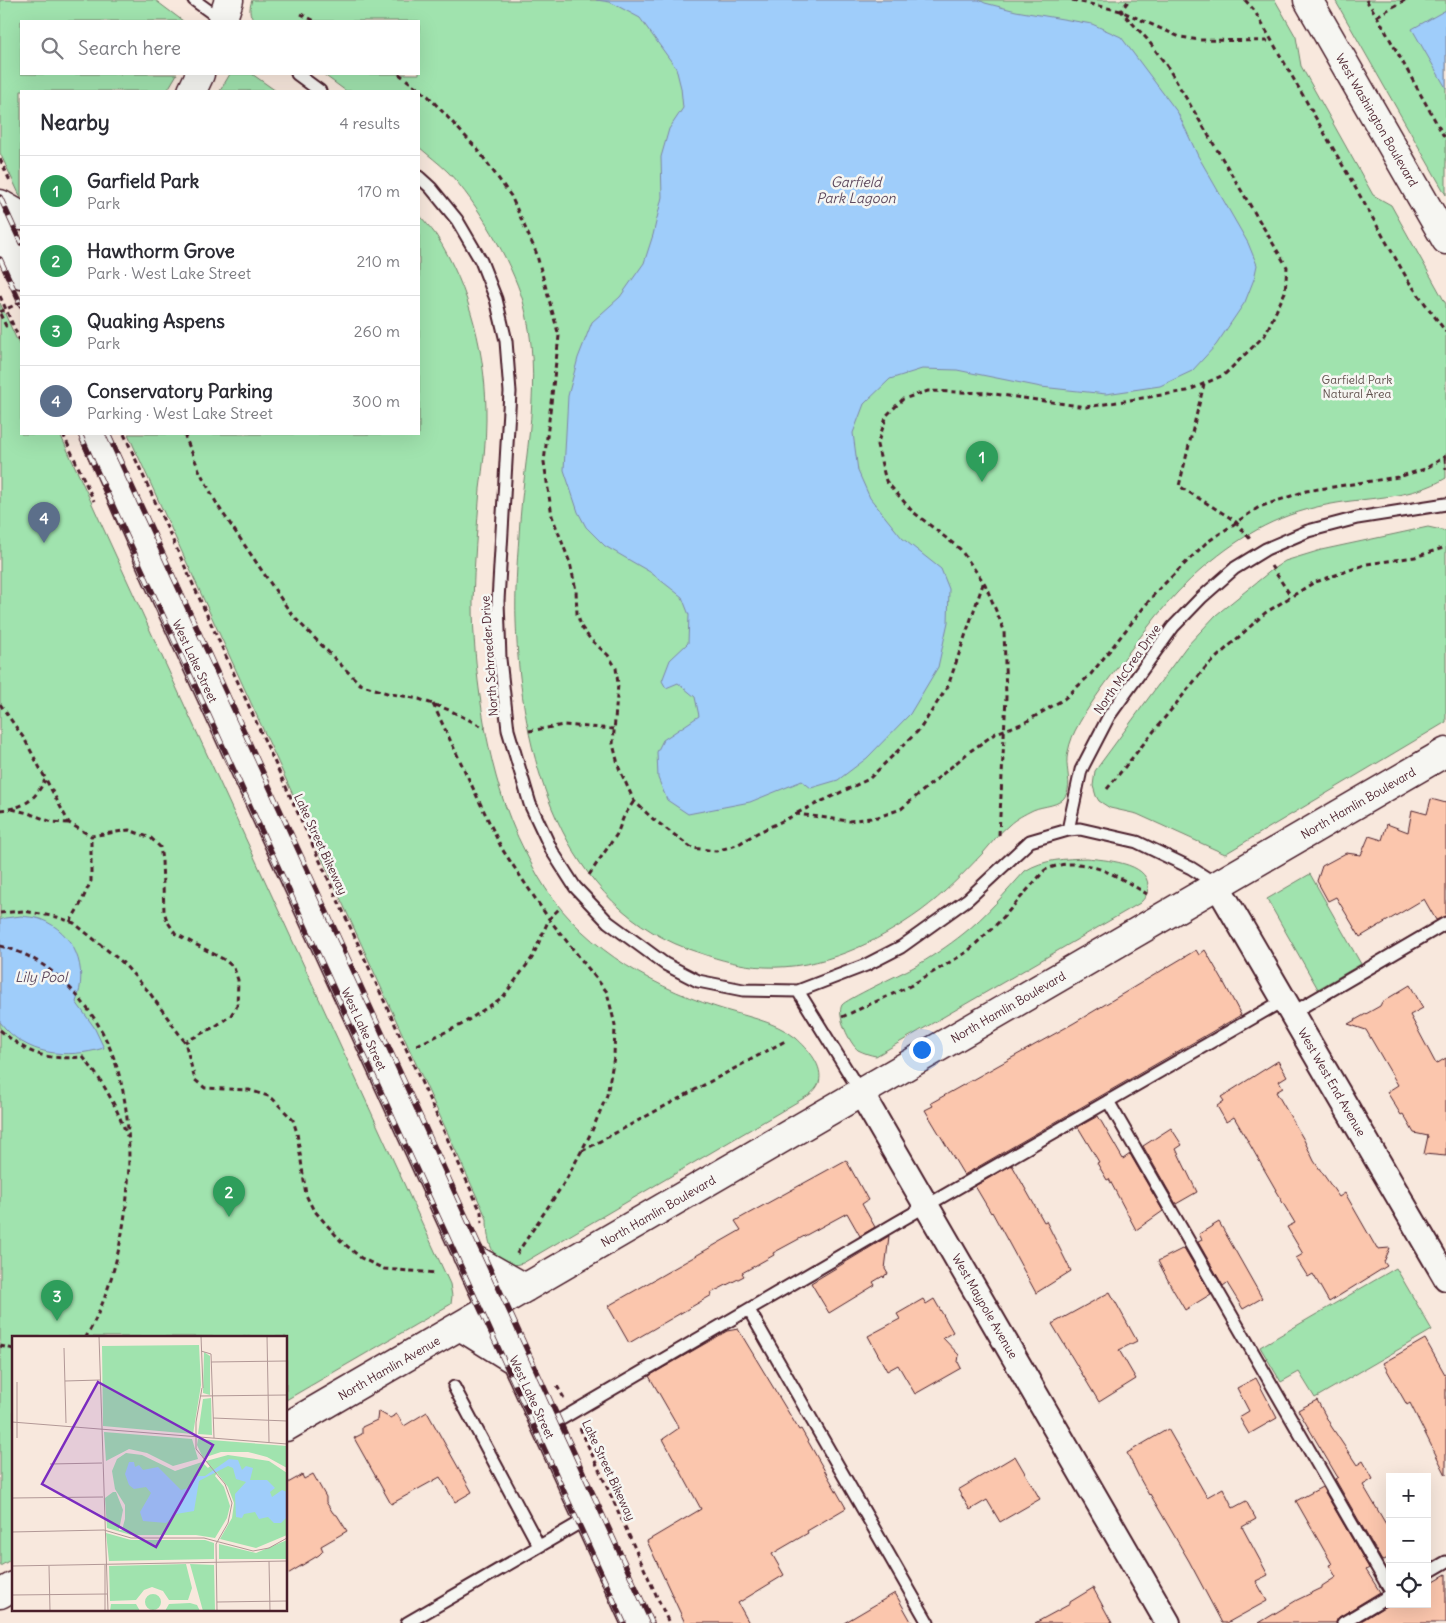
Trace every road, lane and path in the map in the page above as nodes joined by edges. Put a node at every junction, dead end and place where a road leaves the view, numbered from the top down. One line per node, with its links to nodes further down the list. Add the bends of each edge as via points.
1 (194, 0): 12 (lane)
2 (229, 0): 13 (main road)
3 (1072, 0): 9 (path)
4 (1129, 0): 9 (path)
5 (1245, 0): 15 (path)
6 (1308, 0): 25 (main road, West Washington Boulevard)
7 (1366, 0): 11 (path)
8 (1405, 0): 11 (path)
9 (1121, 11): 15 (path, via 1180,37); 33 (path, via 1167,66 1287,267 1285,292 1265,335 1224,375)
10 (302, 14): 14 (path)
11 (1377, 16): 21 (path)
12 (221, 20)
13 (222, 20)
14 (313, 20)
15 (1272, 41): 31 (path, via 1409,282)
16 (200, 75): 19 (main road)
17 (298, 75): 20 (lane)
18 (400, 75): 48 (path, via 428,96 478,150 511,196 536,252 559,336 544,462 552,516 570,563 582,628 616,668 618,684)
19 (192, 90)
20 (319, 90)
21 (1446, 140)
22 (420, 178): 71 (lane, North Schraeder Drive, via 457,220 481,261 496,299 506,341 510,392 498,611 500,659 508,730 530,804 552,851 575,888 608,922 665,964 698,981 743,990)
23 (0, 204): 24 (main road)
24 (20, 215)
25 (1446, 240)
26 (8, 242): 27 (main road)
27 (20, 272)
28 (4, 293): 30 (path, via 11,323 6,326); 32 (path)
29 (20, 303): 30 (path, bridge)
30 (0, 313)
31 (1446, 332)
32 (20, 340)
33 (1204, 384): 40 (path, via 1179,486); 43 (path, via 1187,391 1086,407 988,393 928,391 903,399 887,415 877,445 886,481 912,511 960,549)
34 (94, 435): 81 (main road, West Lake Street)
35 (124, 435): 84 (path, Lake Street Bikeway, via 481,1212)
36 (184, 435): 46 (path, via 218,506 292,614 360,684)
37 (1445, 458): 38 (path); 40 (path, via 1425,469 1398,477 1306,491 1259,507)
38 (1446, 470)
39 (1446, 504): 42 (lane, North McCrea Drive, via 1357,518 1308,531)
40 (1236, 522): 42 (path); 49 (path, via 1206,543 1156,592 1091,674 1071,693 1024,723)
41 (1446, 547): 44 (path, via 1415,557 1367,564 1313,583)
42 (1261, 552): 44 (path); 59 (lane, North McCrea Drive, via 1235,568 1173,627 1109,716 1081,770)
43 (984, 581): 49 (path, via 1004,630 1006,697); 57 (path, via 948,686 920,729 869,779)
44 (1291, 596): 53 (path, via 1265,613 1205,668)
45 (0, 704): 52 (path)
46 (433, 704): 47 (path); 67 (path, via 502,849)
47 (485, 728)
48 (614, 729): 50 (path, via 564,725); 54 (path, via 613,744 619,768)
49 (1003, 730): 57 (path, via 969,752 901,809 878,817 848,821); 60 (path)
50 (529, 731)
51 (1446, 752): 63 (main road, North Hamlin Boulevard)
52 (46, 779): 55 (path, via 27,804); 58 (path)
53 (1107, 789)
54 (634, 801): 57 (path, via 652,819 692,848 716,851 737,845); 62 (path, via 617,834)
55 (12, 809): 56 (path); 58 (path, via 52,822)
56 (0, 810)
57 (797, 814)
58 (69, 823): 61 (path)
59 (1068, 830): 63 (lane, via 1080,829 1136,842 1191,868); 71 (lane, via 1030,841 968,899 901,947 866,965)
60 (999, 835)
61 (91, 836): 68 (path, via 91,881); 76 (path, via 129,830 151,838 160,847 167,921 176,934 234,968 238,980 237,1006 216,1026)
62 (589, 875)
63 (1217, 885): 72 (street, West West End Avenue); 78 (main road, North Hamlin Boulevard)
64 (1147, 894): 73 (path, via 1112,872 1082,864 1045,870 1000,921 967,952 910,986)
65 (560, 908): 67 (path)
66 (0, 913): 68 (path, via 24,910)
67 (549, 918): 77 (path, via 532,958 503,996 461,1025); 82 (path, via 606,992 616,1025 607,1095)
68 (70, 922): 76 (path, via 122,962 149,992)
69 (1446, 923): 72 (lane)
70 (0, 946): 80 (path, via 37,960 60,978 94,1018 109,1045 122,1088)
71 (798, 991): 78 (lane, West Maypole Avenue)
72 (1288, 1006): 79 (lane); 88 (street, West West End Avenue)
73 (842, 1017)
74 (0, 1030): 80 (path, via 20,1046 39,1055 58,1059 83,1057 109,1094)
75 (787, 1040): 82 (path)
76 (185, 1042): 87 (path, via 195,1080 205,1088 249,1090 271,1097 294,1120 306,1195 313,1209 340,1240 362,1258 384,1269)
77 (417, 1044)
78 (861, 1093): 83 (street, West Maypole Avenue); 89 (main road, North Hamlin Boulevard)
79 (1108, 1101): 83 (lane); 103 (lane)
80 (129, 1142): 92 (path, via 127,1209 118,1254 108,1288)
81 (420, 1149): 85 (main road, West Lake Street); 91 (main road, via 414,1180)
82 (582, 1151): 86 (path)
83 (926, 1206): 90 (lane); 111 (street, West Maypole Avenue)
84 (483, 1230)
85 (467, 1255): 89 (main road); 91 (main road, West Lake Street)
86 (512, 1260)
87 (437, 1273)
88 (1446, 1278)
89 (525, 1288): 91 (main road, North Hamlin Boulevard)
90 (749, 1310): 96 (lane); 110 (lane)
91 (476, 1317): 93 (main road, West Lake Street); 93 (main road); 97 (main road, North Hamlin Avenue)
92 (86, 1336)
93 (516, 1361): 98 (main road, West Lake Street)
94 (555, 1383): 96 (path, Lake Street Bikeway)
95 (454, 1387): 100 (lane)
96 (572, 1413): 98 (lane); 109 (path, Lake Street Bikeway)
97 (288, 1427)
98 (546, 1428): 99 (main road, West Lake Street)
99 (588, 1518): 100 (lane); 108 (main road, West Lake Street)
100 (539, 1546): 107 (lane)
101 (1446, 1562): 102 (lane)
102 (1431, 1571)
103 (1386, 1583)
104 (12, 1587): 105 (main road)
105 (0, 1594)
106 (1386, 1597): 112 (lane)
107 (409, 1623)
108 (636, 1623)
109 (669, 1623)
110 (928, 1623)
111 (1168, 1623)
112 (1342, 1623)

